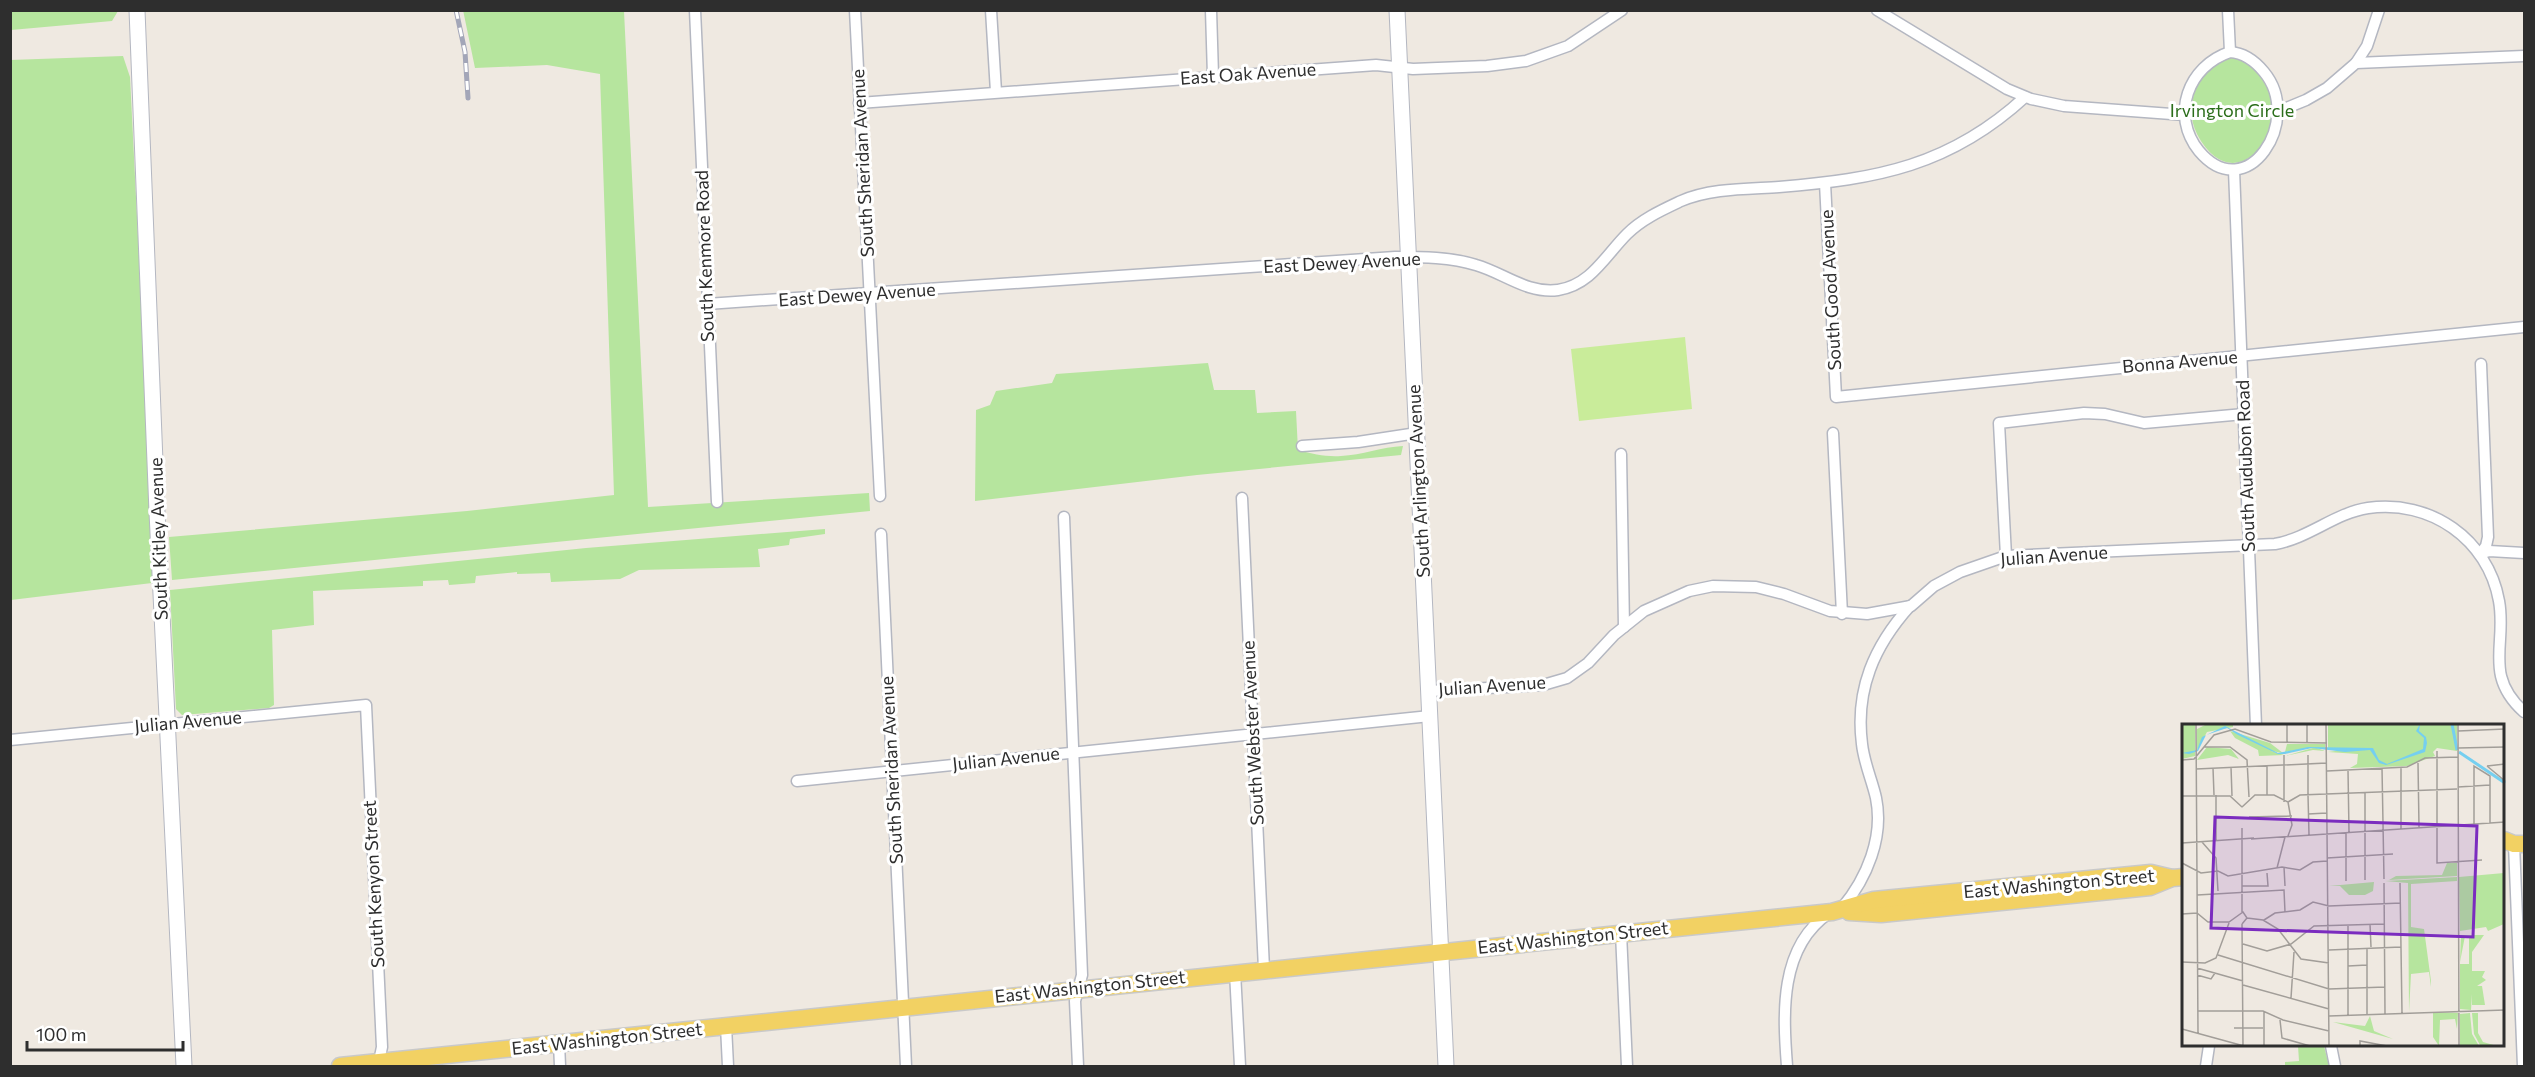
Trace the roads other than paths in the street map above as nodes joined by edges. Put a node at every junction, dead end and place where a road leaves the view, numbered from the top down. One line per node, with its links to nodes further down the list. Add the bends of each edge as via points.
1 (137, 10): 52 (main road, South Kitley Avenue)
2 (695, 10): 25 (street, South Kenmore Road)
3 (855, 10): 18 (street, South Sheridan Avenue)
4 (991, 10): 16 (street)
5 (1211, 10): 15 (street)
6 (1397, 10): 14 (main road, South Arlington Avenue)
7 (1622, 10): 14 (street, East Oak Avenue, via 1568,46 1526,61 1466,67)
8 (1877, 10): 17 (street)
9 (2228, 10): 11 (street)
10 (2379, 10): 13 (street)
11 (2229, 52): 19 (street, via 2248,58 2266,74); 20 (street, via 2198,72 2187,94)
12 (2524, 56): 13 (street)
13 (2356, 63): 19 (street, via 2327,88)
14 (1400, 67): 15 (street, East Oak Avenue, via 1376,65); 23 (main road, South Arlington Avenue)
15 (1213, 76): 16 (street, East Oak Avenue)
16 (996, 92): 18 (street, East Oak Avenue)
17 (2025, 97): 20 (street, via 2059,105); 22 (street, East Dewey Avenue, via 1972,138 1924,162 1882,174)
18 (859, 103): 24 (street, South Sheridan Avenue)
19 (2279, 111): 21 (street, via 2275,134 2263,153 2247,166)
20 (2185, 115): 21 (street, via 2199,150 2214,164)
21 (2234, 170): 27 (street, South Audubon Road)
22 (1825, 183): 23 (street, East Dewey Avenue, via 1714,192 1681,201 1634,228 1591,275 1555,290 1526,287 1487,268 1464,262); 29 (street, South Good Avenue)
23 (1409, 257): 24 (street, East Dewey Avenue); 31 (main road, South Arlington Avenue)
24 (870, 294): 25 (street, East Dewey Avenue); 35 (street, South Sheridan Avenue)
25 (707, 304): 37 (street, South Kenmore Road)
26 (2524, 327): 27 (street, Bonna Avenue)
27 (2242, 356): 29 (street, Bonna Avenue); 30 (street, South Audubon Road)
28 (2481, 364): 42 (street, via 2488,537)
29 (1836, 397)
30 (2244, 414): 40 (street, South Audubon Road); 43 (street, via 2144,423 2084,413 1999,423)
31 (1417, 433): 33 (street); 47 (main road, South Arlington Avenue)
32 (1833, 433): 45 (street)
33 (1302, 446)
34 (1621, 454): 46 (street)
35 (880, 496)
36 (1242, 498): 53 (street, South Webster Avenue)
37 (717, 502)
38 (1064, 517): 55 (street)
39 (881, 534): 56 (street, South Sheridan Avenue)
40 (2249, 546): 42 (street, Julian Avenue, via 2295,540 2354,511 2394,506 2441,519); 43 (street, Julian Avenue); 51 (street, South Audubon Road)
41 (2524, 553): 42 (street)
42 (2480, 554): 49 (street, Julian Avenue, via 2499,601 2500,672 2507,690)
43 (2006, 556): 44 (street, Julian Avenue, via 1960,572 1934,586)
44 (1911, 606): 45 (street, Julian Avenue); 60 (street, via 1882,641 1864,691 1862,740 1877,803 1877,833 1870,861 1852,895)
45 (1842, 614): 46 (street, Julian Avenue, via 1775,591 1723,585 1671,597)
46 (1624, 627): 47 (street, Julian Avenue, via 1576,673 1558,681)
47 (1429, 691): 50 (main road, South Arlington Avenue)
48 (366, 705): 52 (street, Julian Avenue); 71 (street, South Kenyon Street, via 382,1047)
49 (2524, 712)
50 (1430, 716): 53 (street, Julian Avenue); 62 (main road, South Arlington Avenue)
51 (2256, 724)
52 (167, 725): 54 (street, Julian Avenue); 72 (main road, South Kitley Avenue)
53 (1253, 734): 55 (street, Julian Avenue); 63 (street, South Webster Avenue)
54 (10, 740)
55 (1072, 752): 56 (street, Julian Avenue); 65 (street)
56 (891, 772): 57 (street, Julian Avenue); 66 (street, South Sheridan Avenue)
57 (797, 781)
58 (2511, 845): 84 (street)
59 (2178, 878): 60 (main road, East Washington Street, via 2151,873 1874,900)
60 (1836, 911): 61 (main road, East Washington Street); 81 (street, via 1823,918 1793,964 1783,1012)
61 (1621, 933): 62 (main road, East Washington Street); 80 (street)
62 (1441, 951): 63 (main road, East Washington Street); 79 (main road, South Arlington Avenue)
63 (1264, 969): 64 (main road, East Washington Street)
64 (1235, 972): 65 (main road, East Washington Street); 78 (street)
65 (1080, 989): 66 (main road, East Washington Street); 77 (street, via 1075,1001)
66 (903, 1006): 67 (main road, East Washington Street); 76 (street, South Sheridan Avenue)
67 (726, 1026): 68 (main road, East Washington Street); 75 (street)
68 (559, 1043): 71 (main road, East Washington Street); 74 (street)
69 (2209, 1047): 82 (street)
70 (2331, 1047): 83 (street)
71 (379, 1065): 73 (main road, East Washington Street)
72 (184, 1066)
73 (340, 1066)
74 (560, 1066)
75 (728, 1066)
76 (906, 1066)
77 (1078, 1066)
78 (1240, 1066)
79 (1446, 1066)
80 (1627, 1066)
81 (1787, 1066)
82 (2206, 1066)
83 (2335, 1066)
84 (2523, 1066)

